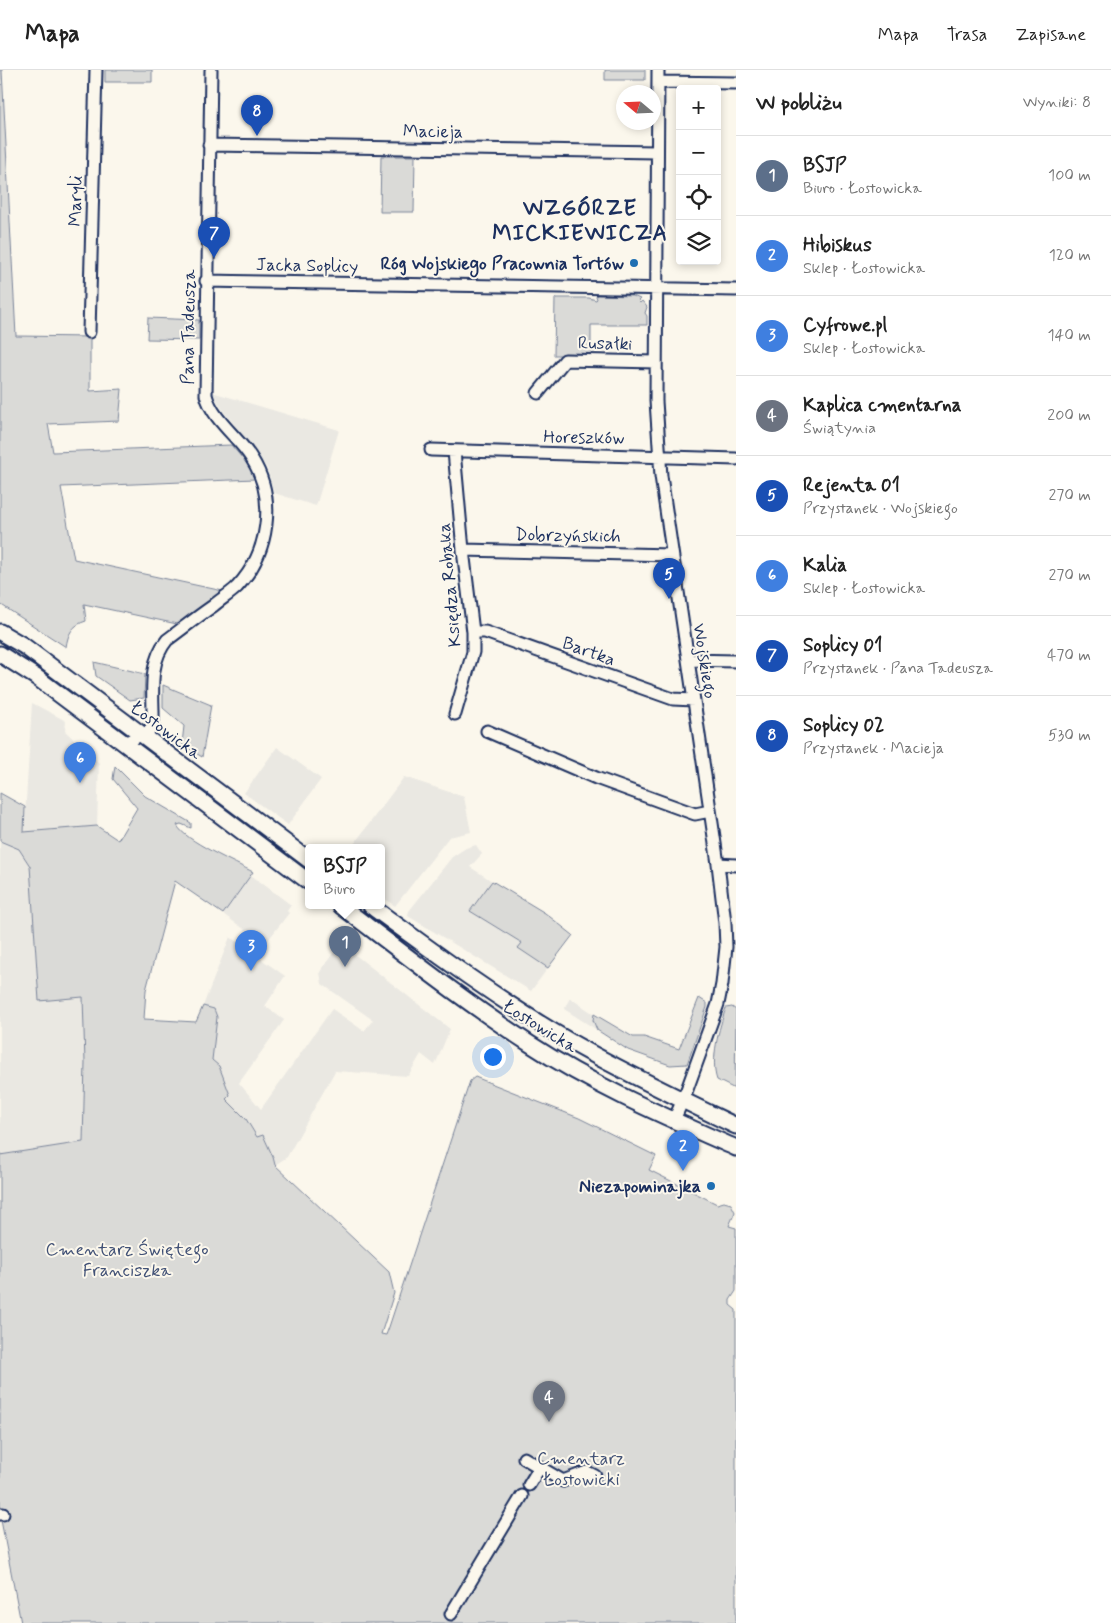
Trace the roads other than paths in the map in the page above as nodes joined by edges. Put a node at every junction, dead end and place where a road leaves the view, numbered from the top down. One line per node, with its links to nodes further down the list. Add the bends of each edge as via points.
1 (96, 70): 10 (street, Maryli)
2 (211, 70): 5 (street, Pana Tadeusza)
3 (658, 76): 4 (street); 6 (street, Wojskiego)
4 (736, 82)
5 (209, 145): 6 (street, Macieja); 7 (street, Pana Tadeusza)
6 (657, 152): 8 (street, Wojskiego)
7 (206, 281): 8 (street, Jacka Soplicy); 27 (street, Pana Tadeusza, via 206,395 212,410 256,467 266,497 266,526 259,552 241,582 161,648 153,671 153,725)
8 (657, 289): 9 (street, Jacka Soplicy); 11 (street, Wojskiego)
9 (736, 290)
10 (89, 332)
11 (656, 362): 12 (street, Rusałki, via 565,360); 15 (street, Wojskiego)
12 (538, 393)
13 (431, 450): 14 (street, Horeszków)
14 (454, 451): 15 (street, Horeszków); 17 (street, Księdza Robaka)
15 (659, 456): 16 (street, Horeszków); 18 (street, Wojskiego)
16 (736, 459)
17 (463, 550): 18 (street, Dobrzyńskich); 20 (street, Księdza Robaka)
18 (672, 555): 22 (street, Wojskiego)
19 (0, 632): 27 (main road, Łostowicka, via 24,646)
20 (473, 632): 24 (street, Bartka, via 485,632 673,699); 25 (street, Księdza Robaka, via 473,652)
21 (0, 654): 28 (main road, Łostowicka)
22 (688, 660): 23 (street); 24 (street, Wojskiego)
23 (736, 661)
24 (694, 700): 29 (street, Wojskiego)
25 (455, 714)
26 (487, 731): 29 (street, via 596,778 695,814)
27 (143, 736): 28 (street); 30 (main road, Łostowicka)
28 (124, 743): 33 (main road, Łostowicka)
29 (710, 811): 31 (street, Wojskiego)
30 (305, 857)
31 (718, 864): 32 (street); 36 (street, Wojskiego, via 726,947 722,984 710,1030)
32 (736, 865)
33 (305, 879)
34 (345, 909): 37 (main road, Łostowicka, via 530,1044 626,1098)
35 (375, 909): 36 (main road, Łostowicka, via 548,1029)
36 (683, 1100): 37 (street, Wojskiego); 38 (main road, Łostowicka)
37 (674, 1120): 39 (main road, Łostowicka)
38 (736, 1126)
39 (736, 1148)
40 (524, 1458): 41 (street)
41 (540, 1467): 42 (street, via 562,1481 587,1472); 43 (street)
42 (595, 1476)
43 (529, 1485)
44 (522, 1496): 45 (street)
45 (451, 1614)

